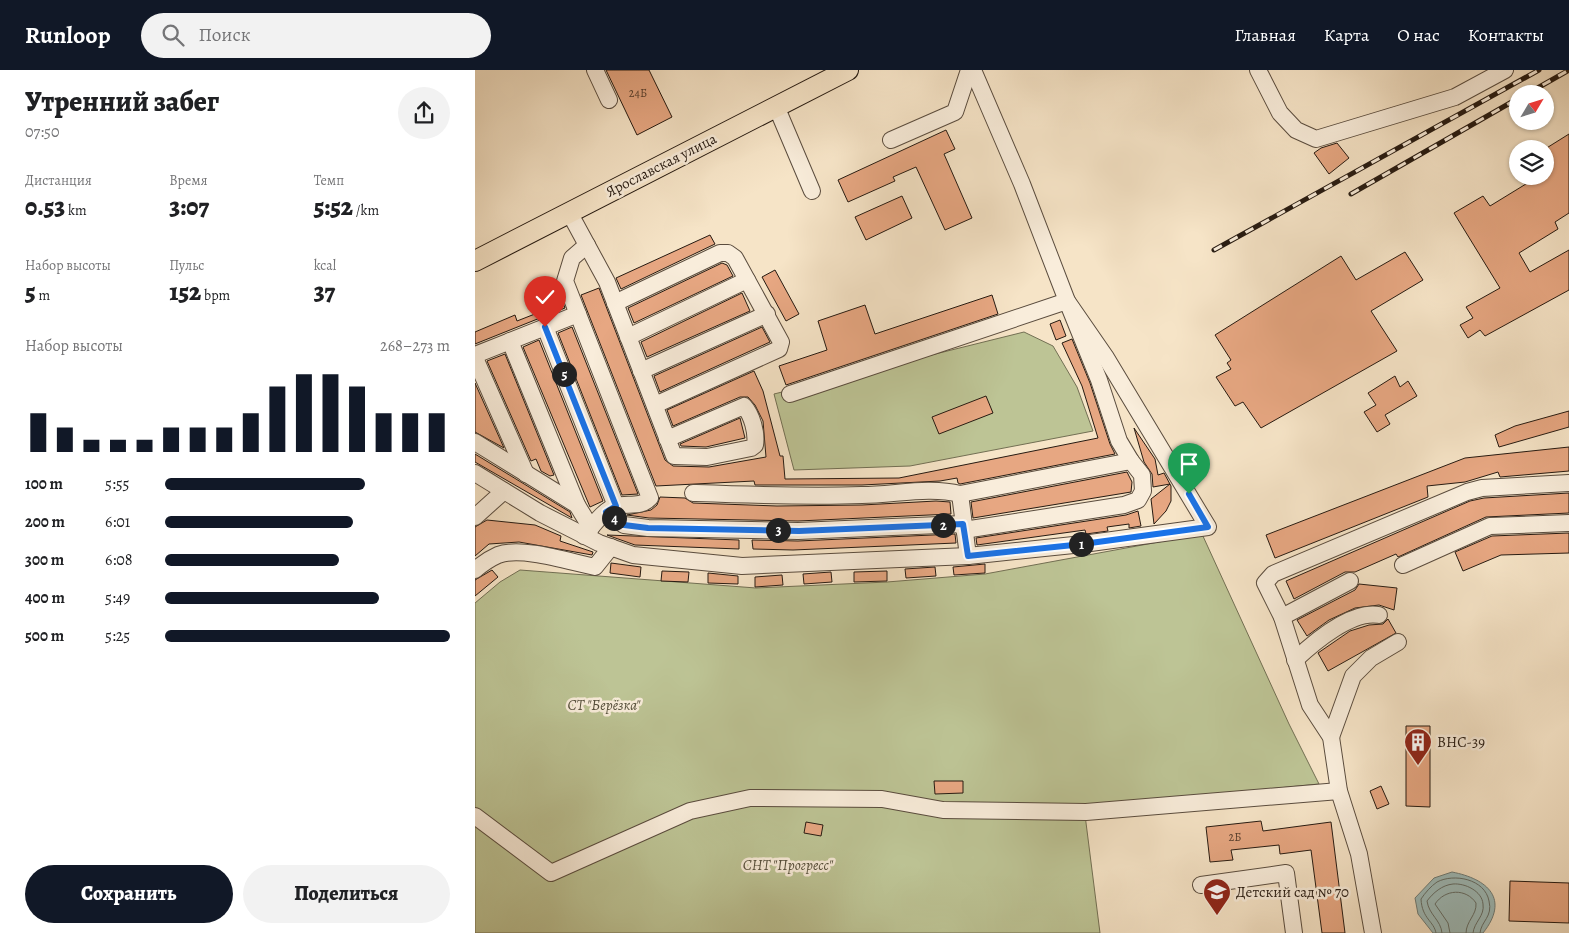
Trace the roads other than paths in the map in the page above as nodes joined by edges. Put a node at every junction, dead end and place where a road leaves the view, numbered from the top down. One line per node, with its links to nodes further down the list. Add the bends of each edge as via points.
1 (595, 70): 6 (street)
2 (848, 70): 7 (main road, Ярославская улица)
3 (971, 70): 8 (street, via 955,112); 14 (street, via 1022,184)
4 (1258, 70): 5 (street, via 1281,113 1296,130 1317,139 1455,97)
5 (1505, 70)
6 (609, 100)
7 (775, 106): 9 (street); 10 (main road, Ярославская улица)
8 (891, 140)
9 (813, 191)
10 (569, 212): 11 (street); 12 (main road, Ярославская улица)
11 (587, 245): 15 (street); 16 (street, via 573,258 565,281)
12 (475, 261)
13 (747, 280): 15 (street, via 735,258 728,252 720,253); 17 (street); 19 (street)
14 (1067, 302): 23 (street); 27 (street, via 1099,380 1119,441); 41 (street, via 1105,356 1208,527)
15 (615, 303): 19 (street)
16 (578, 314): 18 (street); 35 (street, via 650,498 641,504)
17 (767, 314): 22 (street); 24 (street, via 781,342 779,349)
18 (545, 327): 20 (street); 35 (street)
19 (628, 337): 22 (street)
20 (510, 341): 21 (street); 34 (street)
21 (475, 356): 29 (street)
22 (641, 372): 24 (street)
23 (790, 394)
24 (655, 405): 25 (street)
25 (667, 439): 25 (street, via 674,456 707,457 751,448 756,438 744,406)
26 (475, 442): 29 (street)
27 (1131, 461): 33 (street); 38 (street, via 1142,475 1143,491 1138,500 1124,505)
28 (475, 474): 31 (street)
29 (526, 474): 34 (street)
30 (1569, 483): 46 (street, via 1482,488 1467,492 1273,574 1265,583)
31 (504, 491): 36 (street); 39 (street)
32 (693, 493): 33 (street, via 793,497 943,490)
33 (960, 494): 38 (street)
34 (577, 504): 39 (street)
35 (611, 509): 38 (street, via 624,525 648,528 799,531); 39 (street)
36 (475, 517)
37 (1569, 523): 42 (street, via 1490,526)
38 (963, 527): 41 (street)
39 (588, 532): 40 (street)
40 (611, 548): 41 (street, via 662,560 742,566); 43 (street, via 595,567 516,553 500,554)
41 (968, 556)
42 (1403, 564)
43 (475, 570)
44 (1350, 581): 46 (street)
45 (1379, 615): 48 (street, via 1360,616 1314,641)
46 (1282, 617): 48 (street)
47 (1398, 642): 49 (street, via 1371,658 1353,676)
48 (1295, 660): 49 (street, via 1310,705)
49 (1331, 737): 50 (street)
50 (1339, 791): 51 (street, via 1085,812 943,810 883,799 750,798 690,811 551,873); 54 (street, via 1359,854)
51 (475, 816)
52 (1201, 885): 53 (street, via 1286,873)
53 (1294, 933)
54 (1373, 933)

